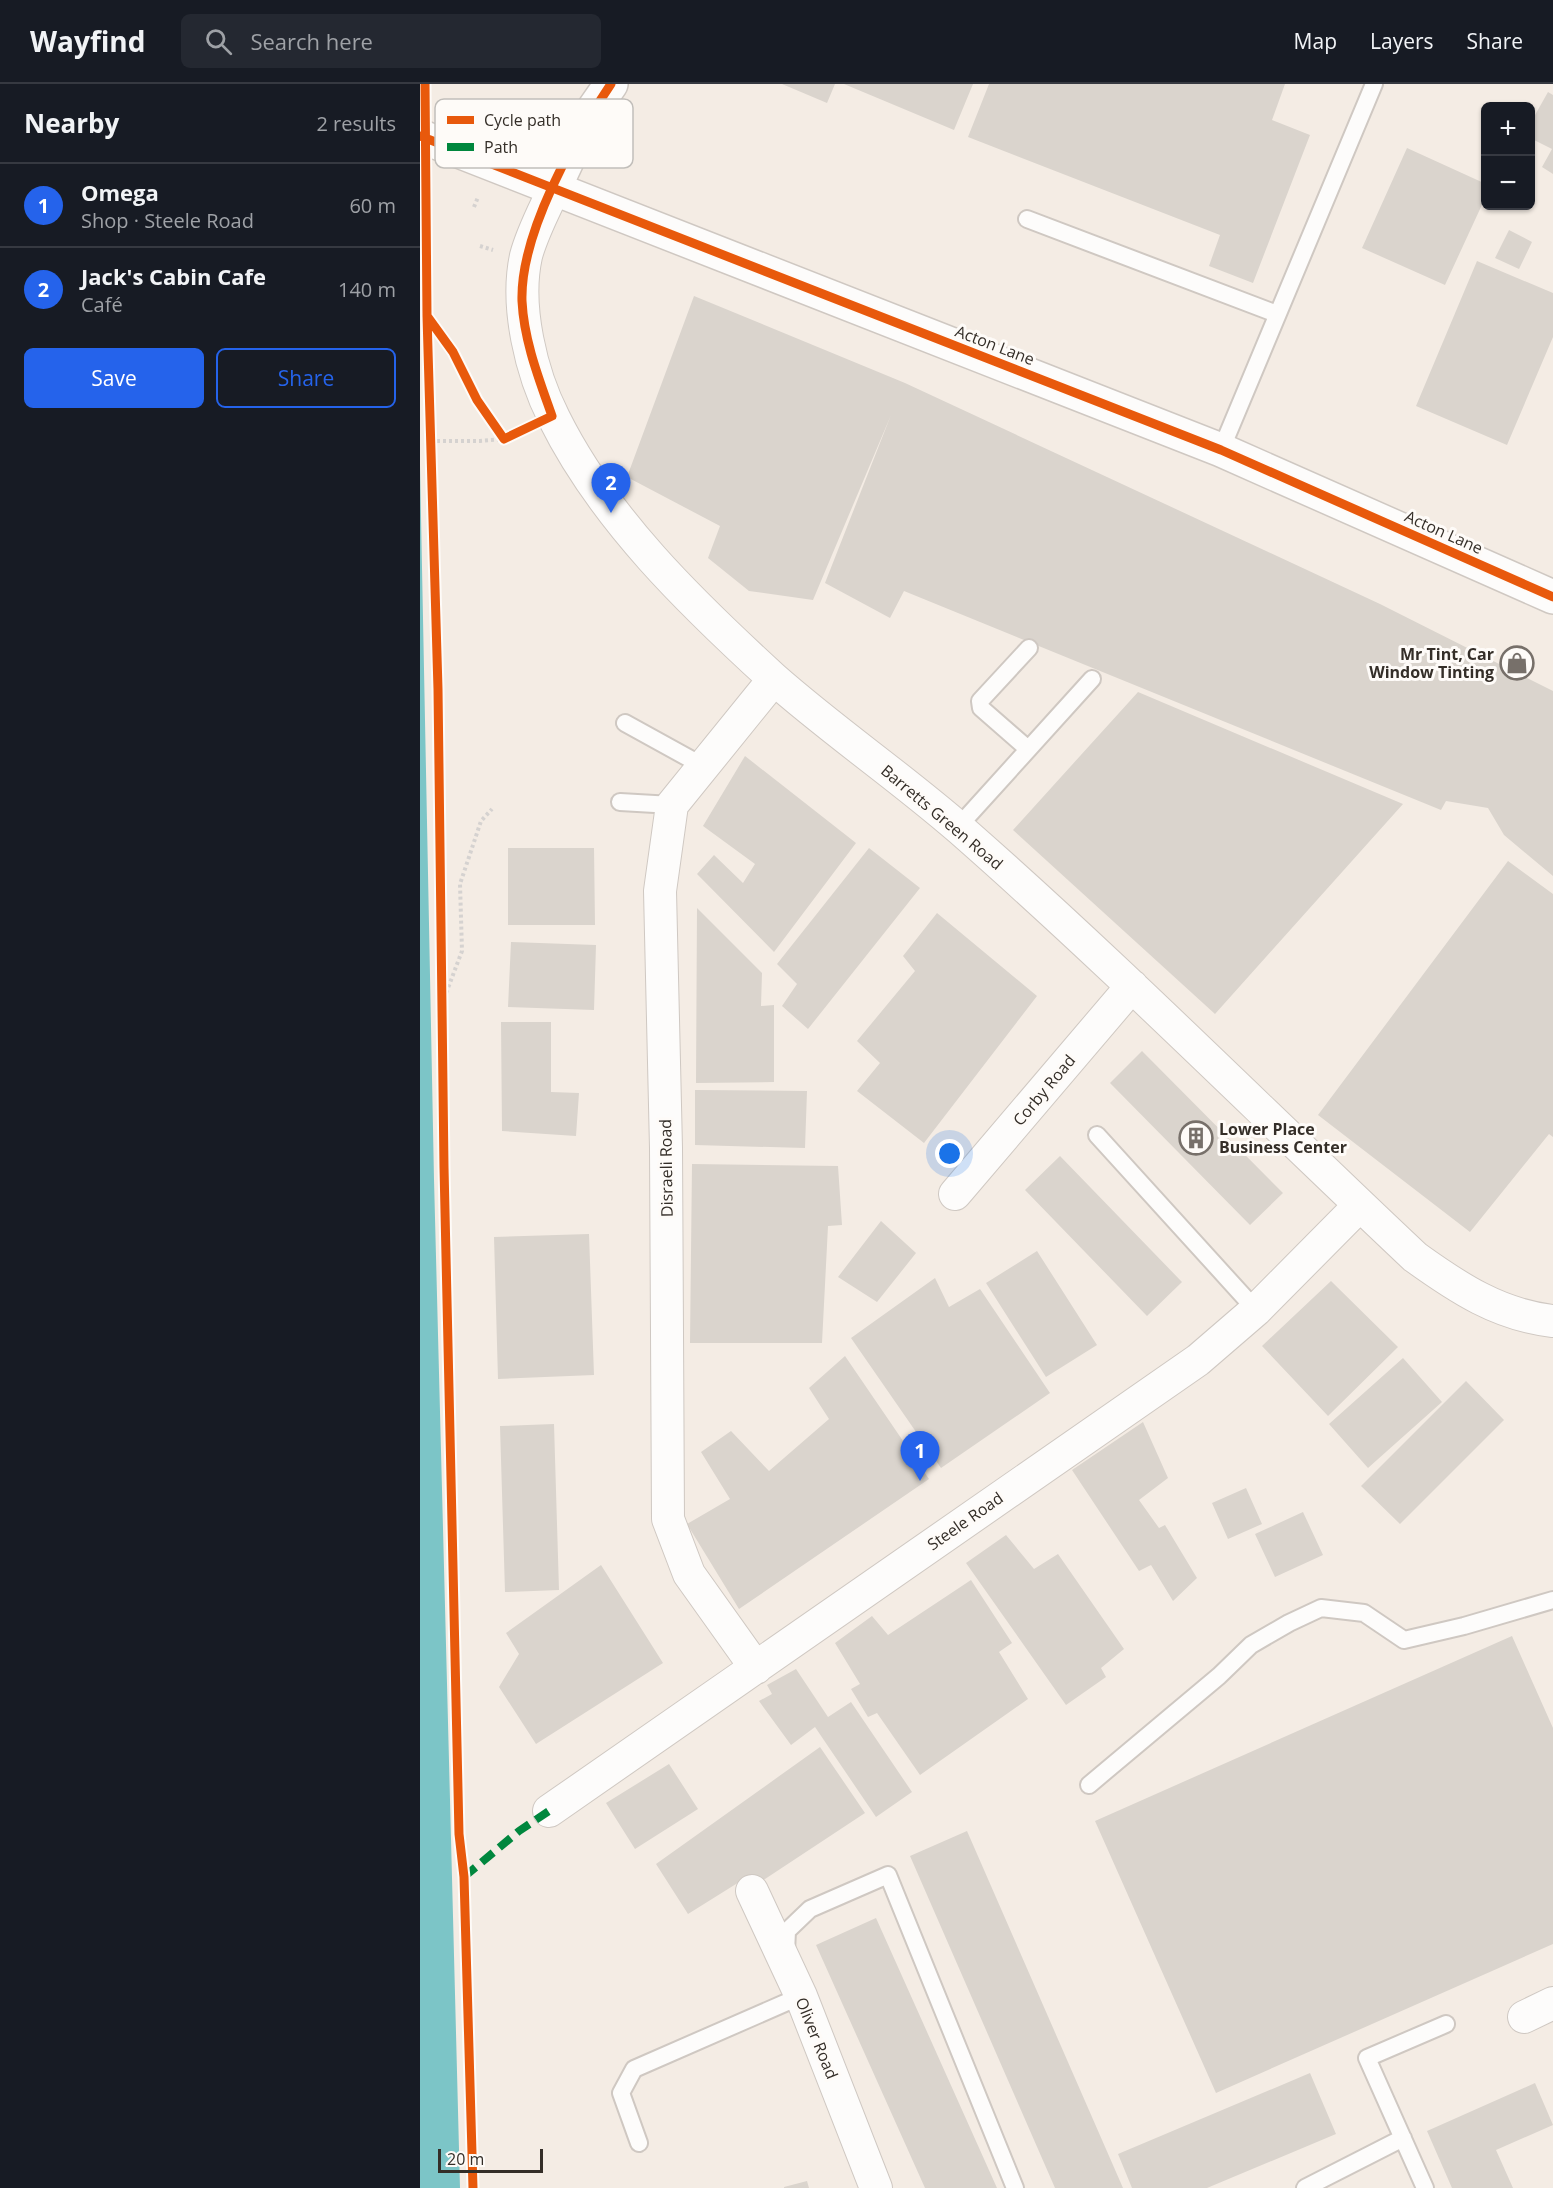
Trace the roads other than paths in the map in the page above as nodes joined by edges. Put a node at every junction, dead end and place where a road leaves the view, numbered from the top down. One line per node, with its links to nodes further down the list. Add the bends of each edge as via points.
1 (611, 84): 3 (main road)
2 (1374, 84): 10 (lane)
3 (601, 99)
4 (420, 136): 5 (main road, Acton Lane)
5 (435, 143)
6 (498, 168): 8 (main road, Acton Lane)
7 (564, 168): 8 (main road)
8 (554, 189): 11 (main road, Acton Lane); 14 (street, Barretts Green Road, via 526,257 522,300 531,354 552,416 581,465 648,553)
9 (1027, 219): 10 (lane)
10 (1277, 314): 11 (lane)
11 (1221, 450): 12 (main road, Acton Lane)
12 (1553, 597)
13 (1029, 648): 17 (lane, via 980,701 981,708)
14 (774, 679): 18 (street); 21 (street, Barretts Green Road)
15 (1092, 679): 17 (lane)
16 (625, 723): 18 (lane)
17 (1028, 749): 21 (lane)
18 (704, 766): 20 (street)
19 (620, 802): 20 (lane)
20 (672, 805): 29 (street, Disraeli Road, via 660,891 668,1519 689,1574)
21 (958, 827): 22 (street, Barretts Green Road)
22 (1132, 986): 24 (street, Corby Road); 25 (street, Barretts Green Road)
23 (1097, 1135): 26 (lane)
24 (955, 1194)
25 (1360, 1205): 26 (street, Steele Road); 27 (street, Barretts Green Road, via 1415,1257 1458,1288 1508,1313)
26 (1256, 1310): 29 (street, Steele Road, via 1198,1360)
27 (1553, 1321)
28 (1553, 1600): 30 (lane, via 1404,1640 1364,1613 1321,1608 1251,1644 1219,1676)
29 (756, 1668): 31 (street, Steele Road)
30 (1089, 1785)
31 (549, 1811)
32 (752, 1891): 33 (street, Oliver Road)
33 (786, 1963): 34 (street, Oliver Road); 41 (lane, via 787,1931 810,1909 888,1875)
34 (801, 1996): 39 (lane, via 634,2069 621,2092); 40 (street, Oliver Road)
35 (1553, 2003): 36 (street)
36 (1524, 2017)
37 (1446, 2024): 38 (lane, via 1367,2058)
38 (1403, 2138): 42 (lane); 43 (lane)
39 (639, 2143)
40 (876, 2188)
41 (1015, 2188)
42 (1305, 2188)
43 (1425, 2188)

